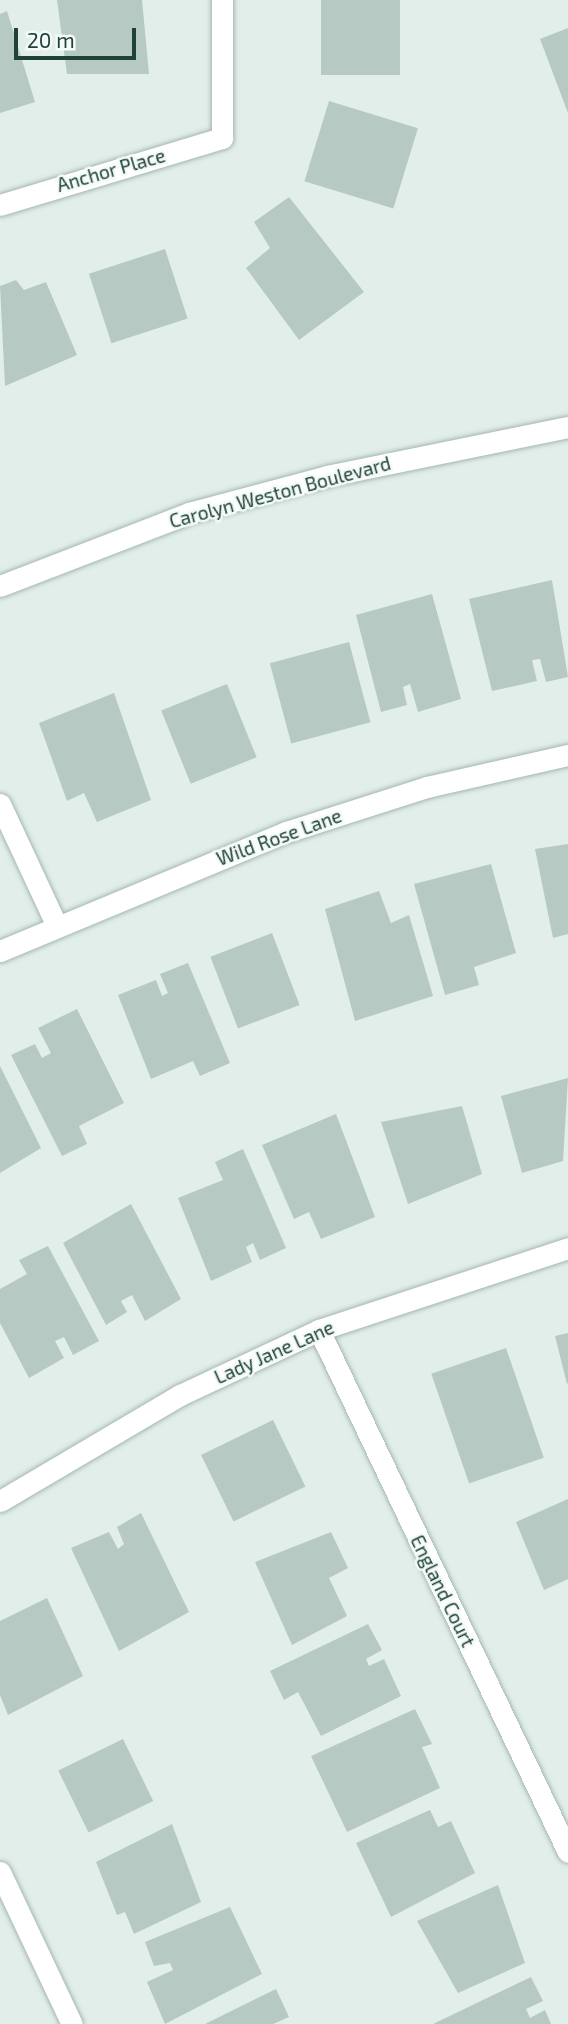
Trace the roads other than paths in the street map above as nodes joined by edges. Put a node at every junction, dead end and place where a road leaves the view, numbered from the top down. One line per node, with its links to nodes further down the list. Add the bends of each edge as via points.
1 (222, 0): 2 (street, Anchor Place, via 222,138)
2 (0, 205)
3 (568, 427): 4 (street, Carolyn Weston Boulevard, via 327,476 189,513)
4 (0, 586)
5 (568, 755): 7 (street, Wild Rose Lane, via 427,787 286,832)
6 (0, 804): 7 (street)
7 (56, 923): 8 (street, Wild Rose Lane)
8 (0, 951)
9 (568, 1248): 10 (street, Lady Jane Lane)
10 (319, 1330): 11 (street, Lady Jane Lane, via 180,1395); 12 (street, England Court)
11 (0, 1501)
12 (568, 1852)
13 (0, 1872): 14 (street)
14 (72, 2024)

